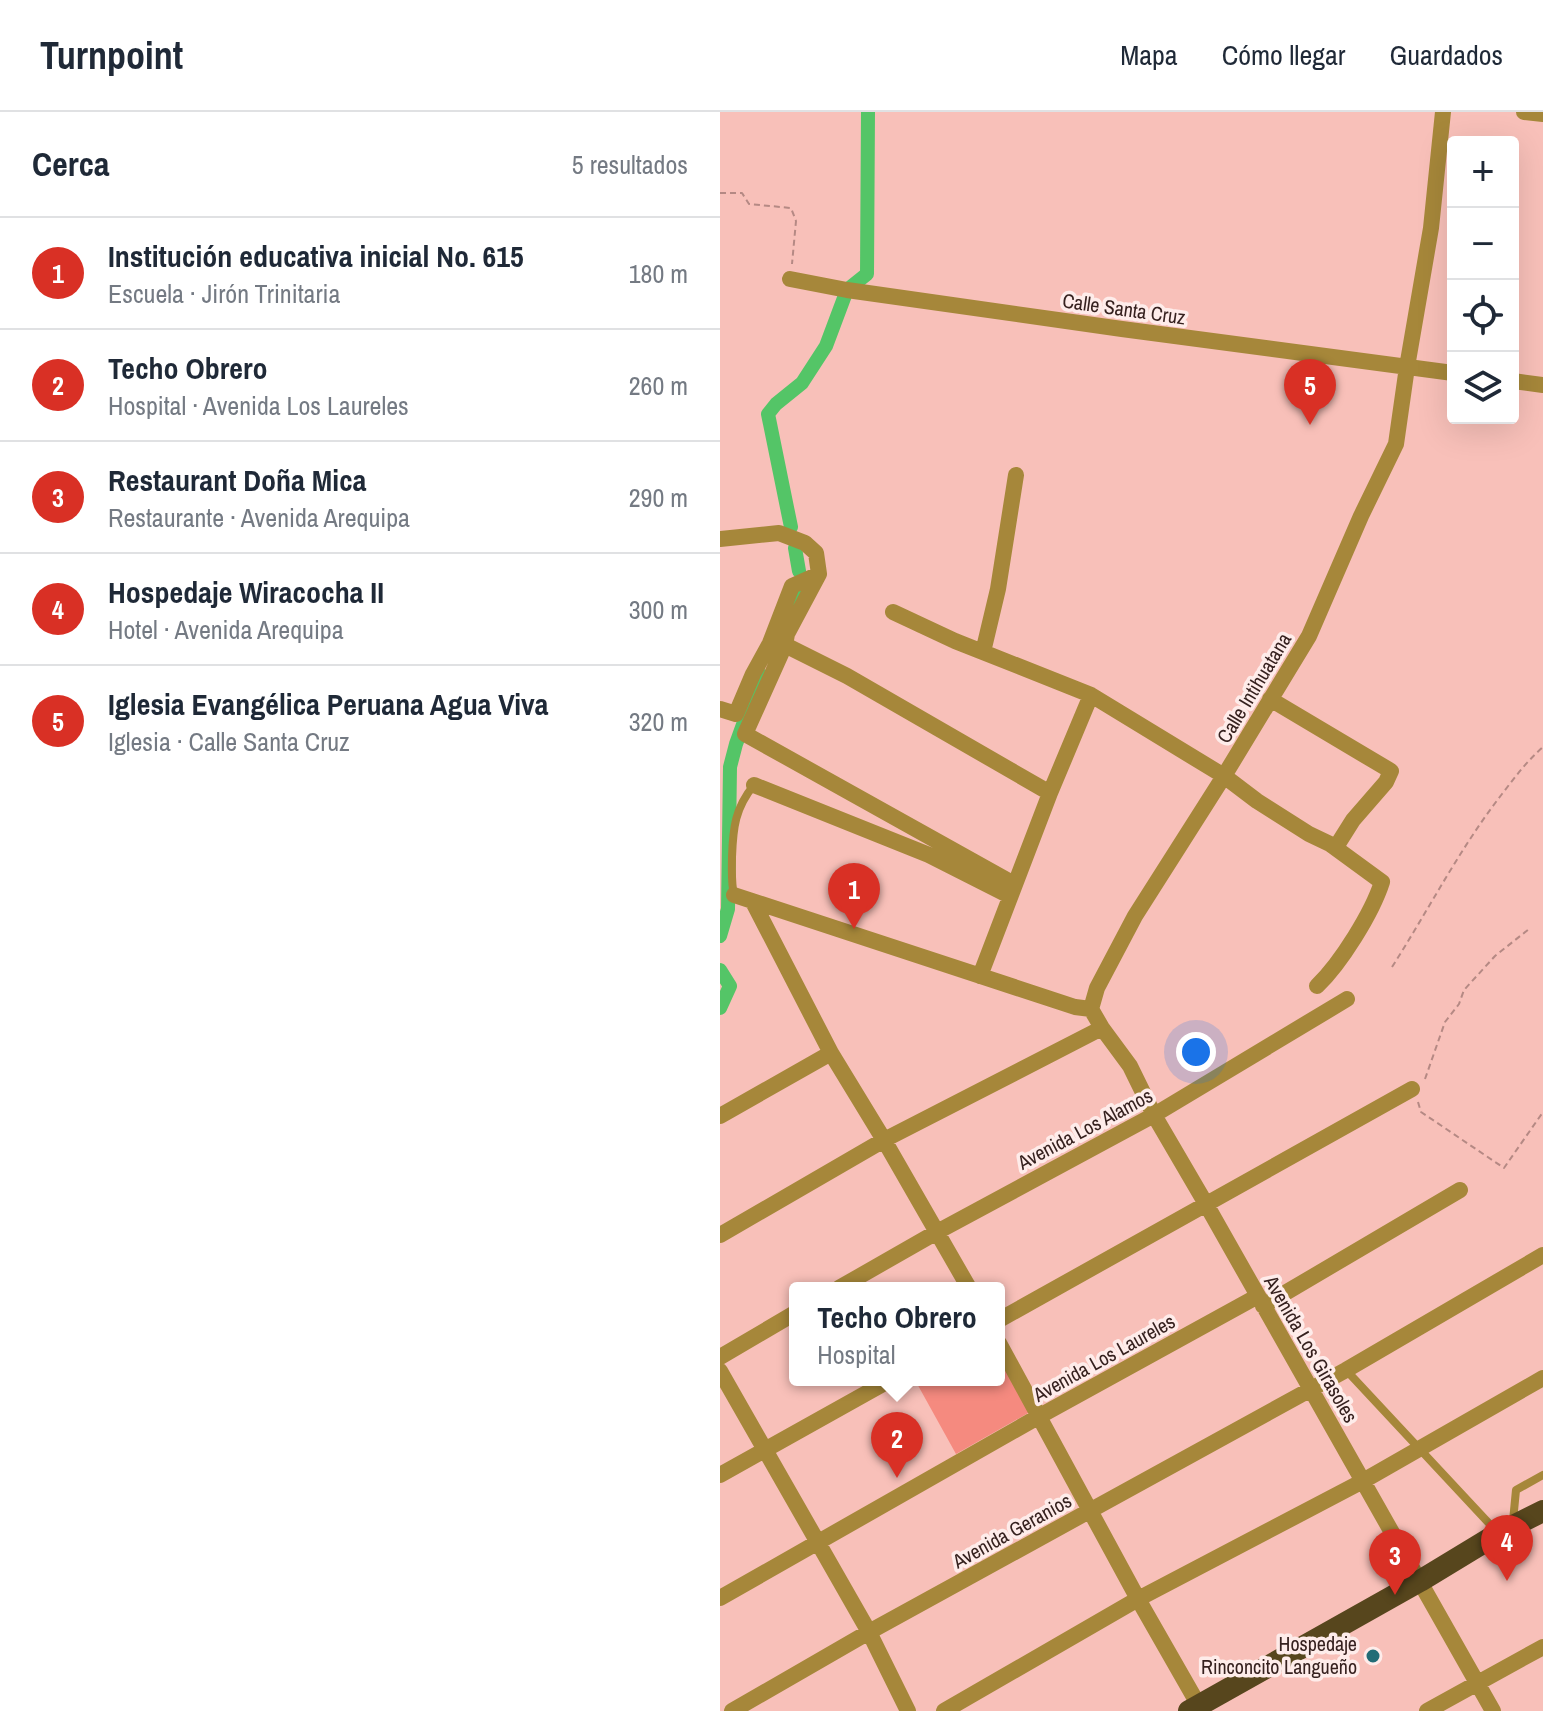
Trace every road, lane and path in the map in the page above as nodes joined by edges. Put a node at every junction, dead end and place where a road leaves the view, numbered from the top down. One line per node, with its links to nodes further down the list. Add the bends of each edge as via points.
1 (1443, 112): 6 (street, Calle Intihuatana, via 1431,228)
2 (1524, 112): 3 (street)
3 (1543, 114)
4 (720, 193): 5 (path, via 742,193 749,204 791,208 796,221)
5 (790, 279): 6 (street, Calle Santa Cruz)
6 (1407, 367): 7 (street, Calle Santa Cruz); 17 (street, Calle Intihuatana, via 1396,444 1309,636)
7 (1447, 372)
8 (1519, 382): 9 (street)
9 (1543, 385)
10 (1016, 475): 15 (street)
11 (720, 539): 12 (street, via 779,533 816,553)
12 (819, 574): 14 (street); 18 (street, via 792,586 770,643)
13 (893, 612): 15 (street)
14 (785, 645): 22 (street); 24 (street, via 745,734)
15 (983, 652): 16 (street)
16 (1091, 695): 20 (street); 22 (street)
17 (1270, 699): 20 (street, Calle Intihuatana); 23 (street, via 1391,771)
18 (728, 712)
19 (1543, 747): 28 (path, via 1491,809)
20 (1224, 776): 23 (street); 32 (street, Calle Intihuatana, via 1135,916)
21 (754, 785): 24 (street); 25 (lane, via 733,826)
22 (1050, 793): 24 (street)
23 (1336, 847): 30 (street, via 1382,882 1356,933)
24 (1012, 890): 29 (street)
25 (734, 895): 26 (street)
26 (753, 902): 29 (street); 34 (street)
27 (1529, 929): 35 (path, via 1464,990 1445,1022 1425,1078)
28 (1392, 967)
29 (980, 976): 32 (street)
30 (1317, 986)
31 (1347, 999): 37 (street, Avenida Los Alamos)
32 (1091, 1009): 33 (street, Avenida Los Girasoles)
33 (1102, 1028): 37 (street, Avenida Los Girasoles, via 1130,1066); 39 (street)
34 (831, 1053): 38 (street); 39 (street)
35 (1412, 1089): 36 (path, via 1421,1112 1504,1168); 41 (street)
36 (1543, 1112)
37 (1154, 1115): 41 (street, Avenida Los Girasoles); 42 (street, Avenida Los Alamos)
38 (720, 1116)
39 (884, 1140): 42 (street); 43 (street)
40 (1460, 1190): 47 (street, Avenida Los Laureles)
41 (1206, 1204): 47 (street, Avenida Los Girasoles); 49 (street)
42 (937, 1232): 45 (street, Avenida Los Alamos); 46 (street)
43 (720, 1235)
44 (1543, 1255): 52 (street, Avenida Geranios)
45 (850, 1282)
46 (966, 1282)
47 (1261, 1301): 56 (street, Avenida Los Girasoles); 57 (street, Avenida Los Laureles)
48 (789, 1317): 51 (street)
49 (1005, 1317)
50 (1005, 1354): 57 (street)
51 (720, 1357)
52 (1346, 1370): 56 (street, Avenida Geranios); 59 (lane)
53 (720, 1371): 58 (street)
54 (1543, 1378): 59 (street)
55 (879, 1386): 58 (street)
56 (1311, 1388): 62 (street, Avenida Los Girasoles); 63 (street, Avenida Geranios)
57 (1038, 1417): 63 (street); 66 (street, Avenida Los Laureles)
58 (765, 1449): 60 (street); 66 (street)
59 (1419, 1449): 62 (street); 65 (lane)
60 (720, 1475)
61 (1543, 1475): 65 (lane, via 1516,1490)
62 (1363, 1481): 67 (street, Avenida Los Girasoles); 69 (street)
63 (1090, 1511): 69 (street); 70 (street, Avenida Geranios)
64 (1543, 1511): 65 (highway)
65 (1506, 1530): 67 (highway)
66 (818, 1542): 68 (street, Avenida Los Laureles); 70 (street)
67 (1420, 1581): 72 (street, Avenida Los Girasoles); 73 (highway)
68 (720, 1598)
69 (1138, 1599): 73 (street); 76 (street)
70 (869, 1632): 74 (street, Avenida Geranios); 75 (street)
71 (1543, 1647): 72 (street)
72 (1477, 1684): 77 (street); 78 (street, Avenida Los Girasoles)
73 (1197, 1709)
74 (732, 1711)
75 (908, 1711)
76 (944, 1711)
77 (1427, 1711)
78 (1493, 1711)

